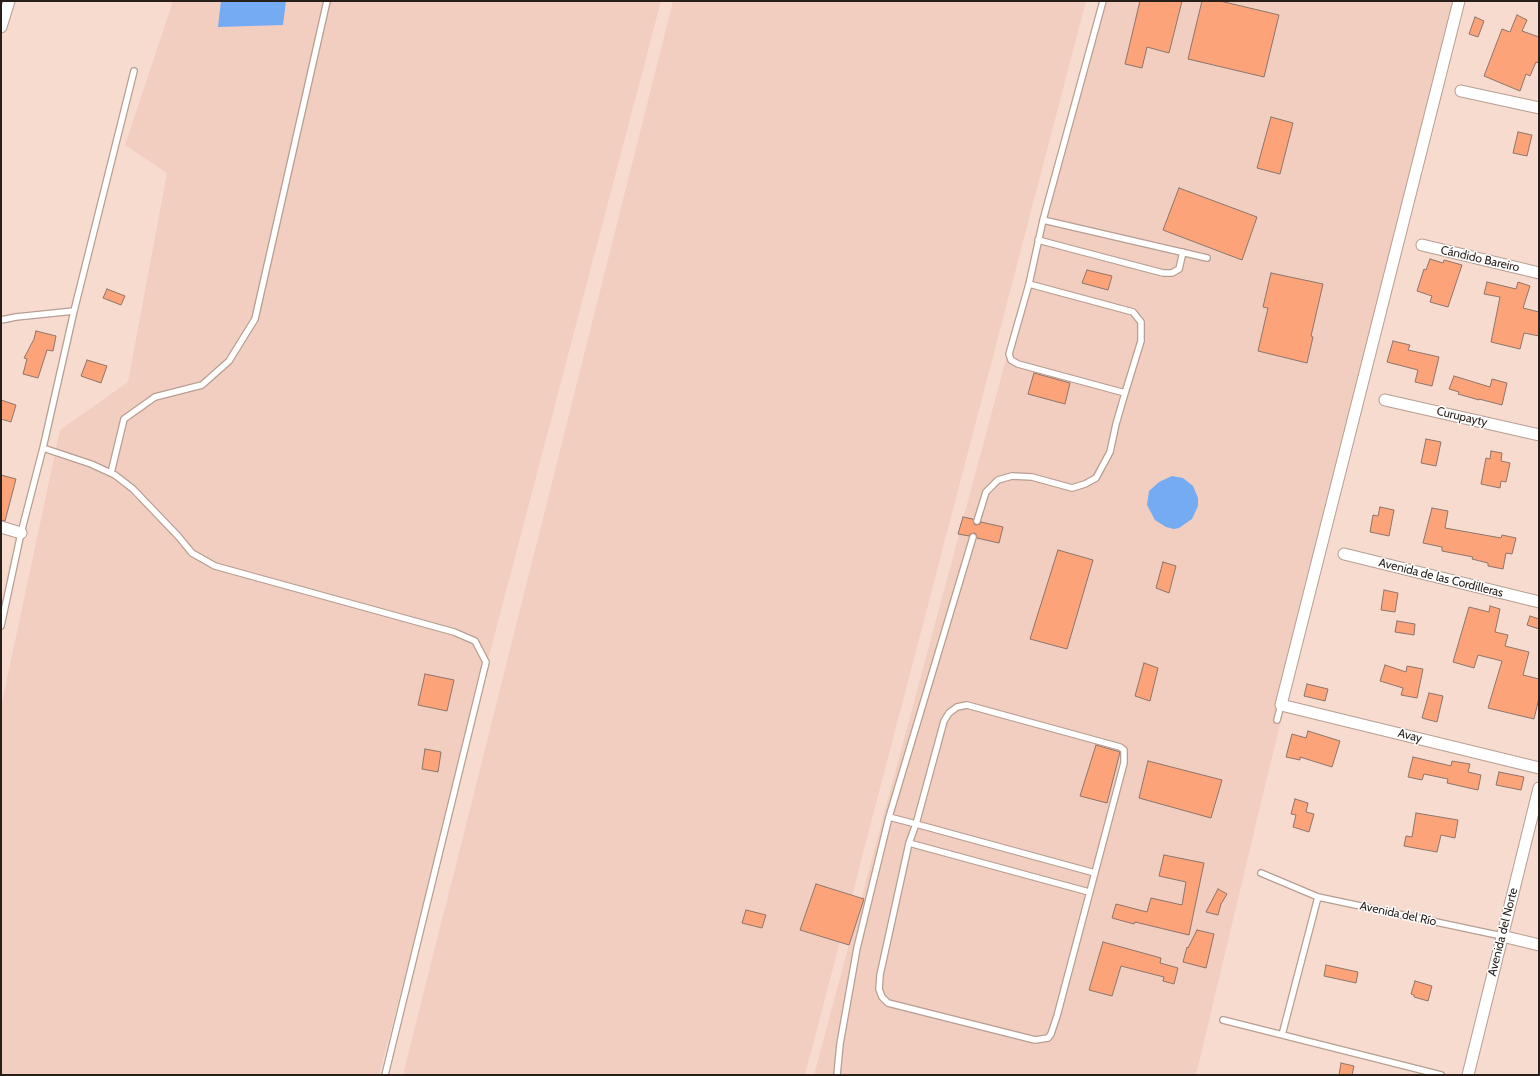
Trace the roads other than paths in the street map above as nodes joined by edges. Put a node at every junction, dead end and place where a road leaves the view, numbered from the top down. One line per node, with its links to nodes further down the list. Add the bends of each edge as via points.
1 (9, 1): 5 (street)
2 (327, 1): 22 (lane, via 255,319 229,361 202,385 155,397 124,419)
3 (1103, 1): 9 (lane)
4 (1459, 1): 30 (street)
5 (1, 27)
6 (134, 71): 16 (lane)
7 (1461, 91): 8 (street)
8 (1539, 108)
9 (1043, 220): 10 (lane); 12 (lane)
10 (1038, 240): 12 (lane, via 1168,273 1179,269); 15 (lane)
11 (1422, 245): 14 (street, Cándido Bareiro)
12 (1183, 252): 13 (lane)
13 (1206, 258)
14 (1539, 272)
15 (1029, 284): 18 (lane, via 1133,312 1141,322 1141,341); 18 (lane, via 1009,354 1011,360)
16 (74, 311): 17 (lane, via 16,316); 21 (lane)
17 (1, 320)
18 (1125, 393): 23 (lane, via 1110,452 1096,478 1072,488 1032,477 1012,476 998,480 986,492)
19 (1385, 400): 20 (street, Curupayty)
20 (1539, 435)
21 (43, 448): 22 (lane); 25 (lane)
22 (111, 473): 45 (lane, via 133,490 192,553 215,566 454,632 475,641 486,662)
23 (977, 520)
24 (1, 527): 25 (street)
25 (21, 533): 29 (lane)
26 (973, 537): 34 (lane)
27 (1344, 554): 28 (street, Avenida de las Cordilleras)
28 (1539, 602)
29 (1, 626)
30 (1281, 705): 31 (lane); 32 (street, Avay)
31 (1277, 720)
32 (1539, 768)
33 (1539, 788): 41 (street, Avenida del Norte)
34 (889, 817): 35 (lane); 46 (lane, via 857,948)
35 (916, 824): 36 (lane); 37 (lane); 37 (lane, via 944,721 949,712 967,705 1124,750 1124,764)
36 (909, 843): 39 (lane); 39 (lane, via 878,988 882,998 888,1003 1035,1040 1048,1038 1057,1016)
37 (1095, 872): 39 (lane)
38 (1260, 873): 40 (lane, Avenida del Río)
39 (1089, 892)
40 (1318, 897): 41 (lane, Avenida del Río); 44 (lane)
41 (1502, 936): 42 (street, Avenida del Río); 48 (street, Avenida del Norte)
42 (1539, 945)
43 (1223, 1020): 44 (lane)
44 (1282, 1035): 47 (lane)
45 (385, 1075)
46 (836, 1075)
47 (1442, 1075)
48 (1468, 1075)

